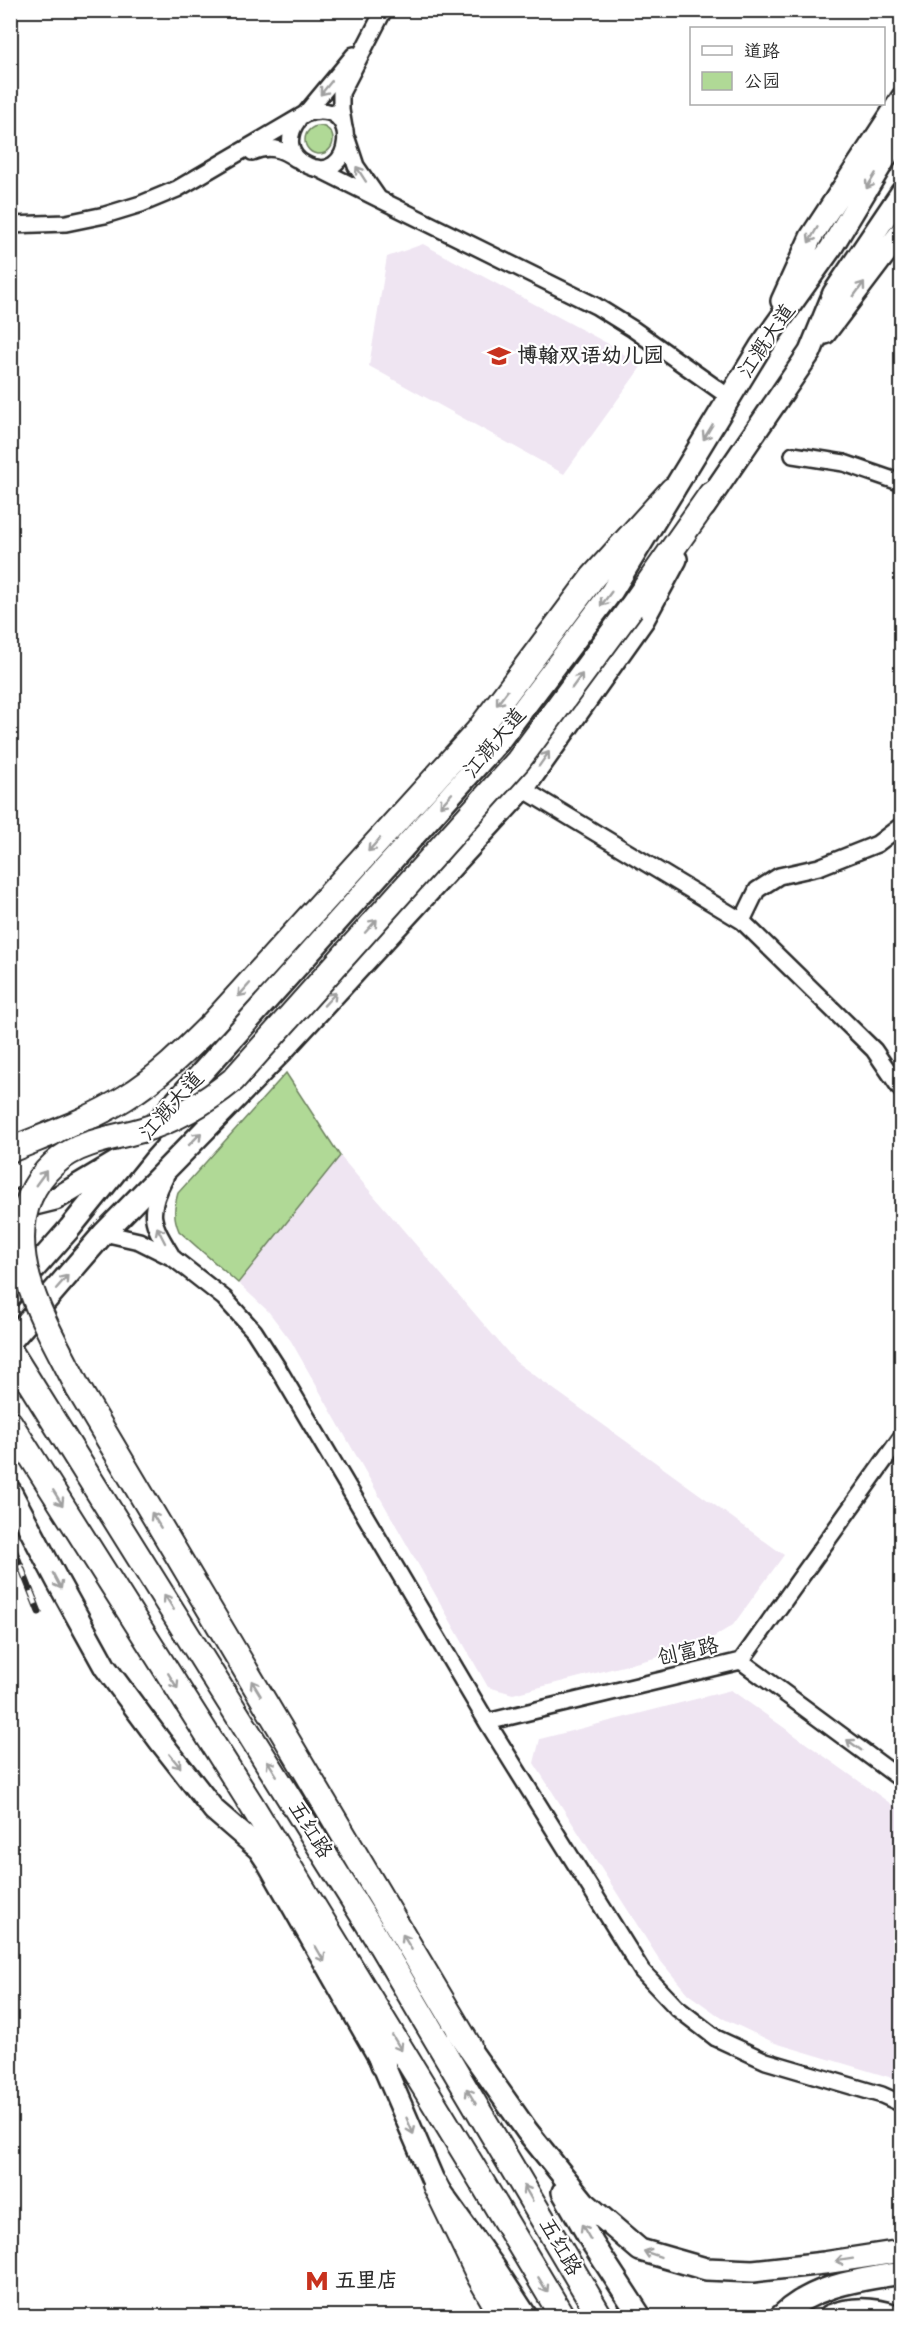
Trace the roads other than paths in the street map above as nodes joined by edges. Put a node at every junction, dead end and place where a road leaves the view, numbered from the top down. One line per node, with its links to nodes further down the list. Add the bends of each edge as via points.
1 (384, 10): 2 (street)
2 (374, 29): 4 (street, one-way to 4); 6 (street, via 341,93 340,110)
3 (902, 98): 14 (main road, one-way to 14, via 811,237)
4 (301, 117): 6 (street, via 313,111 331,114); 7 (street, via 290,136 290,145); 8 (street)
5 (901, 130): 14 (main road, 江溉大道, one-way to 14, via 831,248)
6 (346, 133): 9 (street, via 342,156 335,163); 11 (street, one-way to 6, via 356,166)
7 (299, 161): 8 (street, via 279,148 270,147); 9 (street)
8 (216, 167): 12 (street, via 177,189 105,215 66,223)
9 (317, 168): 11 (street)
10 (902, 192): 15 (main road, 江溉大道, via 834,293)
11 (379, 199): 16 (street, via 596,306)
12 (10, 225)
13 (902, 231): 15 (main road, one-way to 13)
14 (761, 346): 16 (main road, 江溉大道)
15 (810, 352): 20 (main road, 江溉大道)
16 (729, 397): 19 (main road, 江溉大道, one-way to 19)
17 (793, 455): 18 (street, via 844,463)
18 (902, 483)
19 (672, 490): 25 (highway, one-way to 25, via 593,577 478,731 213,1023 145,1084 105,1110); 28 (main road, 江溉大道, one-way to 28, via 612,591 499,741)
20 (711, 494): 21 (main road, 江溉大道, one-way to 20, via 643,620); 42 (highway, one-way to 20, bridge, via 78,1388 30,1287 23,1261 24,1210 45,1171 60,1158 86,1145 141,1130 197,1107 233,1080 518,760)
21 (523, 789): 23 (street); 29 (main road, 江溉大道, one-way to 21, via 281,1052)
22 (902, 825): 23 (street, via 877,844 819,867 779,876 757,890)
23 (742, 921): 24 (street, via 874,1050)
24 (902, 1090)
25 (75, 1122): 26 (highway, via 39,1132); 27 (highway)
26 (10, 1134)
27 (10, 1150)
28 (130, 1154): 30 (main road, via 55,1198 31,1205); 33 (main road, 江溉大道)
29 (173, 1162): 31 (main road, 江溉大道); 32 (street, one-way to 29, via 152,1214 155,1196)
30 (10, 1200)
31 (104, 1233): 32 (street, via 139,1241); 34 (main road, 江溉大道, one-way to 31)
32 (173, 1258): 40 (street, via 224,1298 254,1331)
33 (10, 1296)
34 (10, 1342)
35 (10, 1351): 44 (highway, 五红路, one-way to 35)
36 (10, 1423): 45 (highway, 五红路, one-way to 45)
37 (902, 1436): 39 (street)
38 (10, 1491): 43 (main road, one-way to 43, via 105,1667 214,1809)
39 (741, 1661): 40 (street, 创富路); 41 (street, 创富路, one-way to 39)
40 (487, 1722): 48 (street, via 642,1971 677,2008 716,2038 766,2061)
41 (902, 1780)
42 (318, 1792): 44 (highway); 46 (highway, one-way to 42)
43 (259, 1849): 45 (highway); 47 (main road, one-way to 47)
44 (368, 1924): 46 (main road); 56 (highway, 五红路, one-way to 44)
45 (346, 1959): 47 (highway); 55 (highway, 五红路, one-way to 55)
46 (469, 2046): 49 (main road)
47 (383, 2064): 50 (main road, one-way to 50)
48 (902, 2104)
49 (527, 2131): 51 (main road, one-way to 49, via 753,2271 706,2269 666,2259 640,2250 584,2202); 57 (main road, one-way to 49)
50 (435, 2185): 53 (highway); 54 (main road)
51 (902, 2251)
52 (902, 2273): 58 (main road, via 820,2290)
53 (502, 2316)
54 (526, 2316)
55 (562, 2316)
56 (600, 2316)
57 (640, 2316)
58 (781, 2316)
59 (830, 2316): 60 (main road, via 867,2309)
60 (896, 2316)

